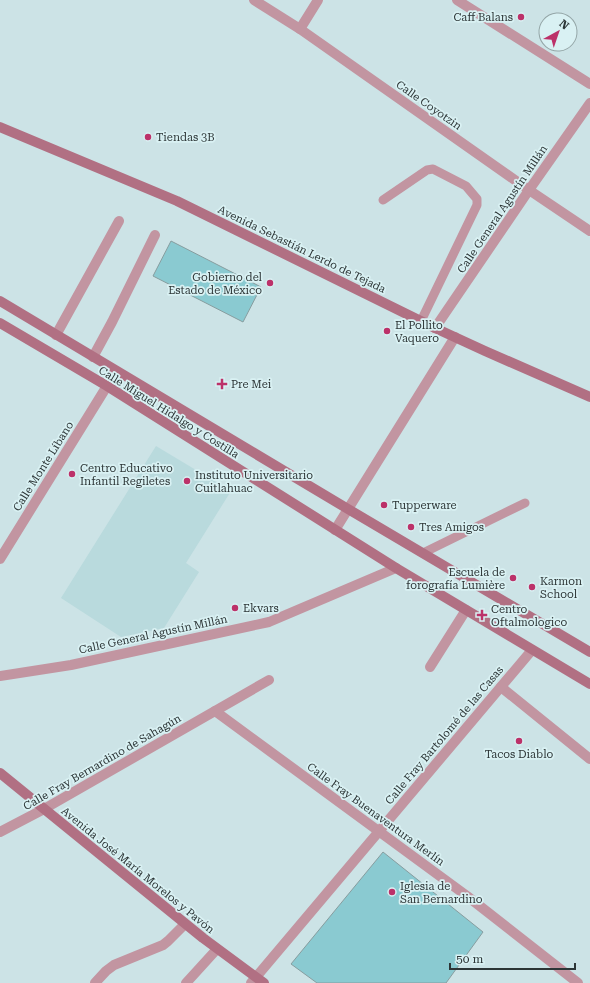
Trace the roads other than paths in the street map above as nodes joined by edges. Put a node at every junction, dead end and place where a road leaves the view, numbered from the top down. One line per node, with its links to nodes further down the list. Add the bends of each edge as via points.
1 (254, 0): 5 (street, Calle Coyotzin)
2 (318, 0): 5 (street)
3 (457, 0): 4 (street)
4 (470, 3): 6 (street)
5 (300, 29): 9 (street, Calle Coyotzin)
6 (590, 84)
7 (590, 103): 9 (street, Calle General Agustín Millán)
8 (0, 127): 15 (main road, Avenida Sebastián Lerdo de Tejada, via 177,201)
9 (529, 190): 12 (street, Calle Coyotzin); 17 (street, Calle General Agustín Millán)
10 (383, 200): 15 (lane, via 427,170 433,169 466,186 477,199 478,205)
11 (119, 221): 18 (street)
12 (590, 231)
13 (155, 235): 20 (street)
14 (0, 301): 18 (main road, Calle Miguel Hidalgo y Costilla)
15 (421, 321): 17 (main road, Avenida Sebastián Lerdo de Tejada)
16 (0, 323): 21 (main road, Calle Miguel Hidalgo y Costilla)
17 (435, 328): 19 (main road, Avenida Sebastián Lerdo de Tejada)
18 (56, 335): 20 (main road, Calle Miguel Hidalgo y Costilla)
19 (455, 337): 22 (main road, Avenida Sebastián Lerdo de Tejada); 24 (street)
20 (93, 357): 24 (main road, Calle Miguel Hidalgo y Costilla)
21 (106, 386): 25 (main road, Calle Miguel Hidalgo y Costilla); 27 (street, Calle Monte Líbano)
22 (590, 398)
23 (524, 503): 26 (lane)
24 (348, 509): 25 (street); 26 (main road, Calle Miguel Hidalgo y Costilla)
25 (335, 530): 28 (main road, Calle Miguel Hidalgo y Costilla)
26 (423, 553): 31 (main road, Calle Miguel Hidalgo y Costilla)
27 (0, 559)
28 (396, 568): 29 (main road, Calle Miguel Hidalgo y Costilla); 33 (street, Calle General Agustín Millán, via 269,622 71,665)
29 (466, 610): 30 (main road, Calle Miguel Hidalgo y Costilla); 32 (street)
30 (532, 650): 35 (main road, Calle Miguel Hidalgo y Costilla); 36 (street, Calle Fray Bartolomé de las Casas)
31 (590, 652)
32 (430, 667)
33 (0, 676)
34 (269, 680): 37 (street, Calle Fray Bernardino de Sahagún)
35 (590, 684)
36 (501, 687): 38 (street); 42 (street, Calle Fray Bartolomé de las Casas)
37 (215, 711): 40 (street, Calle Fray Bernardino de Sahagún); 42 (street, Calle Fray Buenaventura Merlín)
38 (590, 759)
39 (0, 773): 40 (main road, Avenida José María Morelos y Pavón)
40 (44, 809): 41 (street, Calle Fray Bernardino de Sahagún); 43 (main road, Avenida José María Morelos y Pavón)
41 (0, 832)
42 (379, 832): 45 (street, Calle Fray Bartolomé de las Casas); 48 (street, Calle Fray Buenaventura Merlín, via 468,896)
43 (185, 924): 44 (main road, Avenida José María Morelos y Pavón); 46 (street, via 163,945 114,965)
44 (217, 949): 45 (main road, Avenida José María Morelos y Pavón); 47 (street)
45 (257, 981)
46 (95, 983)
47 (186, 983)
48 (578, 983)

